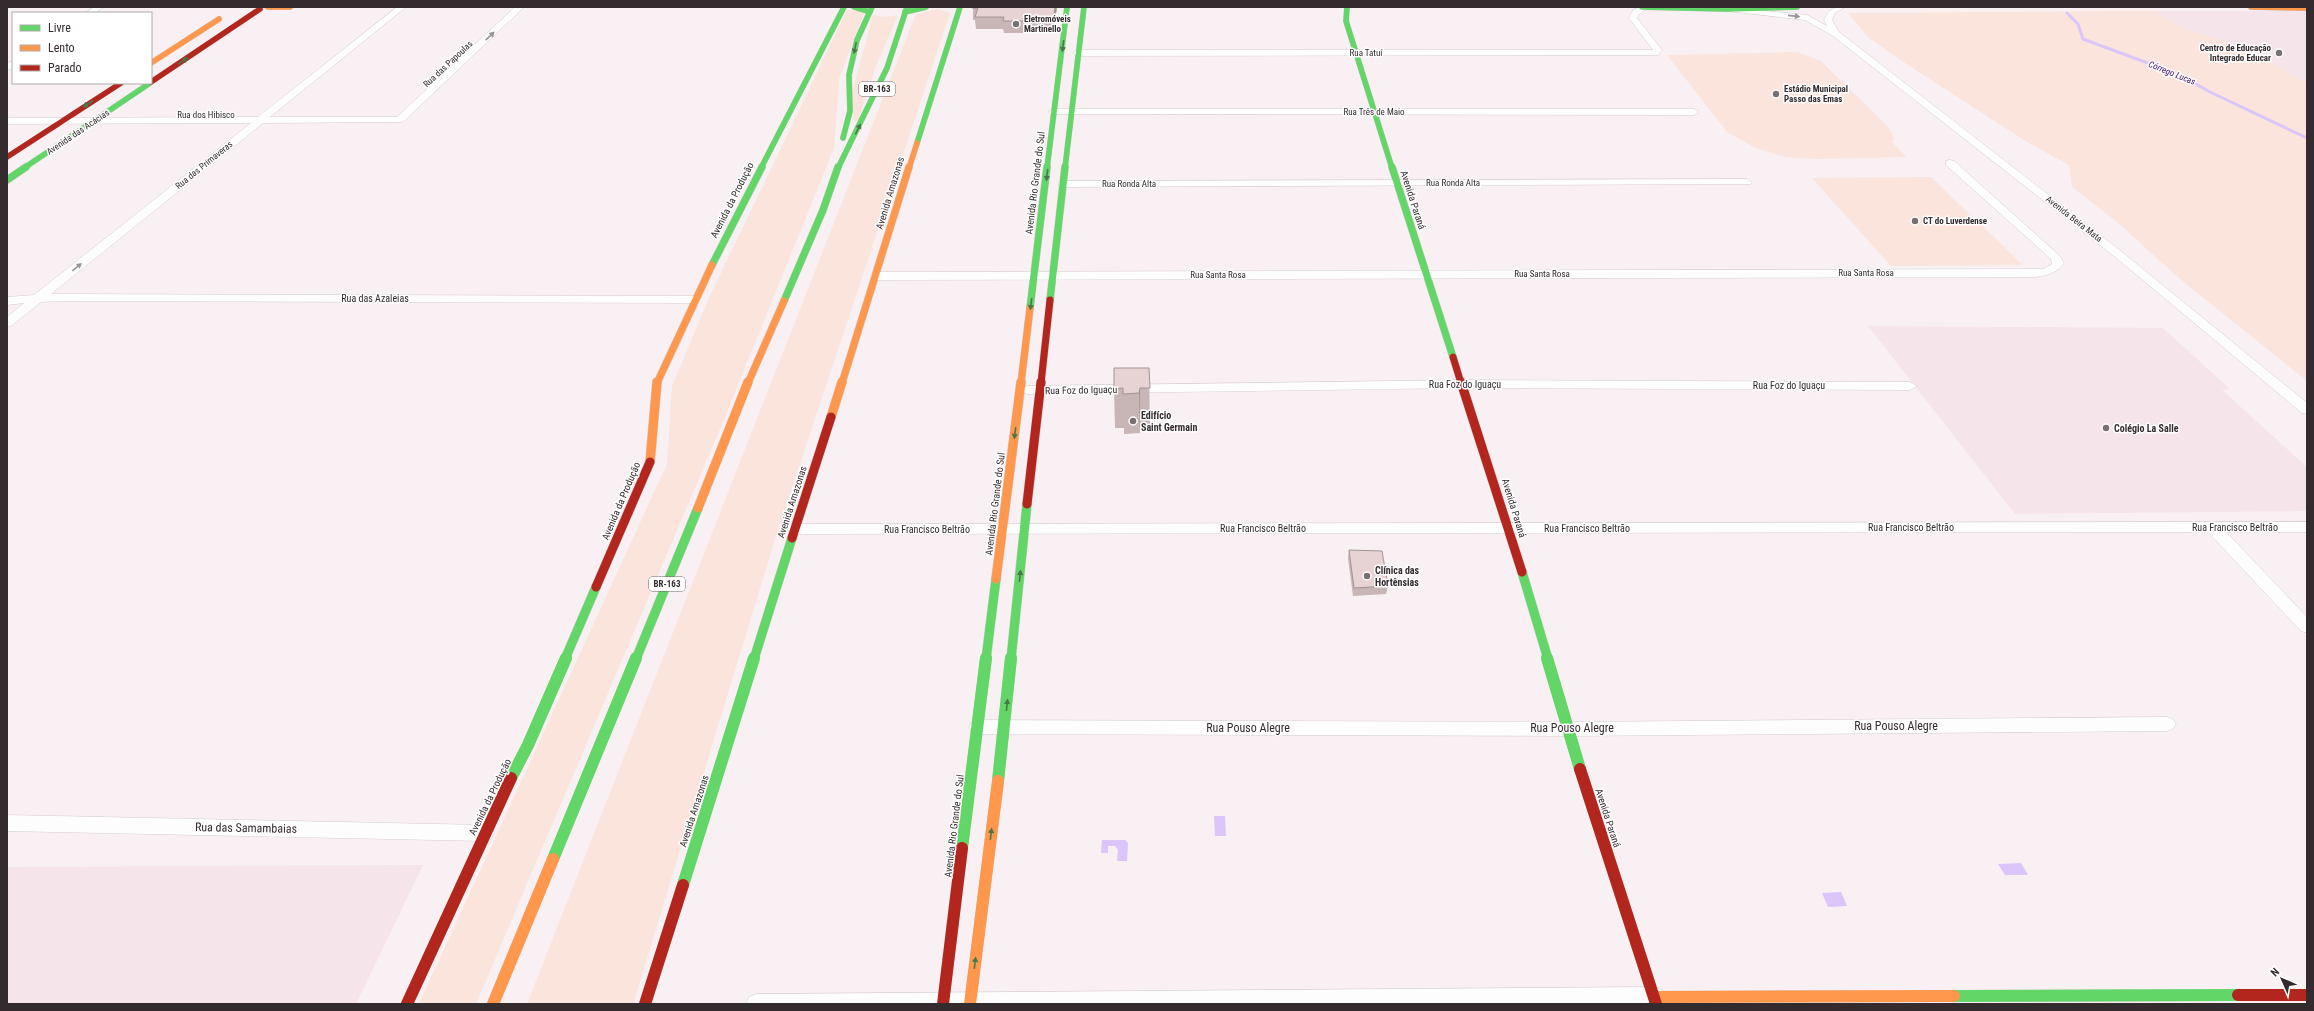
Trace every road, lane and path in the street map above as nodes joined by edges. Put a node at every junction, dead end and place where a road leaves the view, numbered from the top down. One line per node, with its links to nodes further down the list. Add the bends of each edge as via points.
1 (100, 7): 26 (street)
2 (112, 7): 27 (street)
3 (290, 7): 20 (main road)
4 (393, 7): 46 (street, Rua das Primaveras)
5 (402, 7): 46 (street, Rua das Primaveras)
6 (509, 7): 47 (street, Rua das Papoulas)
7 (520, 7): 47 (street, Rua das Papoulas, one-way to 7)
8 (844, 7): 65 (main road, Avenida da Produção)
9 (854, 7): 23 (main road)
10 (926, 7): 24 (main road)
11 (960, 7): 60 (main road, Avenida Amazonas)
12 (1067, 7): 40 (main road, Avenida Rio Grande do Sul, one-way to 40)
13 (1084, 7): 34 (main road)
14 (1347, 7): 32 (main road, Avenida Paraná)
15 (1642, 7): 16 (main road)
16 (1646, 7): 21 (main road); 35 (street, Rua Tatuí, via 1636,12 1633,18 1658,50 1655,53)
17 (1797, 7): 21 (main road)
18 (1841, 7): 33 (street, via 1832,12 1828,20)
19 (2251, 7): 22 (main road)
20 (265, 8): 25 (main road); 37 (main road, Avenida das Acácias, one-way to 20)
21 (1722, 8): 33 (street, Avenida Beira Mata, one-way to 33, via 1807,18)
22 (2307, 8)
23 (871, 9): 30 (main road); 51 (main road, BR-163, one-way to 51, via 857,40 849,75 850,111 838,158)
24 (906, 9): 31 (main road); 51 (main road, BR-163, one-way to 24, via 887,68)
25 (238, 10)
26 (91, 12)
27 (103, 12)
28 (1337, 12): 32 (main road, Avenida Paraná)
29 (229, 13): 36 (main road)
30 (879, 15)
31 (893, 15)
32 (1346, 21): 35 (main road, Avenida Paraná)
33 (1836, 34): 73 (street, Avenida Beira Mata, via 2118,254)
34 (1077, 53): 35 (street, Rua Tatuí); 43 (main road)
35 (1355, 53): 41 (main road, Avenida Paraná)
36 (152, 62)
37 (152, 82)
38 (119, 84): 48 (main road, Avenida das Acácias, one-way to 48)
39 (149, 84): 45 (main road, Avenida das Acácias)
40 (1054, 112): 43 (street, Rua Três de Maio); 58 (main road, Avenida Rio Grande do Sul, one-way to 58)
41 (1374, 112): 42 (street, Rua Três de Maio); 43 (street, Rua Três de Maio); 55 (main road, Avenida Paraná)
42 (1694, 112)
43 (1071, 113): 56 (main road)
44 (7, 116): 48 (street, Rua dos Hibisco)
45 (98, 118): 46 (street, Rua dos Hibisco); 48 (street, Rua dos Hibisco); 53 (main road, Avenida das Acácias)
46 (257, 118): 47 (street, Rua dos Hibisco); 62 (street, Rua das Primaveras, one-way to 46); 63 (street, Rua das Primaveras)
47 (396, 118)
48 (66, 119): 49 (street, Rua dos Hibisco); 50 (main road, Avenida das Acácias)
49 (7, 121)
50 (7, 157)
51 (840, 163): 92 (main road, BR-163, via 823,210 736,410 711,477)
52 (1950, 163): 57 (street, Rua Santa Rosa, via 2056,258 2056,266 2046,272 2036,273)
53 (7, 180)
54 (1746, 182): 55 (street, Rua Ronda Alta)
55 (1396, 183): 56 (street, Rua Ronda Alta); 57 (main road, Avenida Paraná)
56 (1063, 184): 59 (main road)
57 (1425, 274): 59 (street, Rua Santa Rosa); 69 (main road, Avenida Paraná)
58 (1035, 275): 59 (street, Rua Santa Rosa); 60 (street, Rua Santa Rosa); 71 (main road, Avenida Rio Grande do Sul, one-way to 71)
59 (1052, 275): 72 (main road)
60 (876, 276): 78 (main road, Avenida Amazonas)
61 (7, 292): 63 (street)
62 (52, 294): 63 (street, Rua das Primaveras); 65 (street, Rua das Azaleias)
63 (34, 296): 64 (street); 68 (street, Rua das Primaveras)
64 (21, 300): 66 (street); 67 (street)
65 (694, 300): 86 (main road, Avenida da Produção, via 656,385 649,466 528,745)
66 (7, 301)
67 (7, 312)
68 (7, 323)
69 (1463, 384): 70 (street, Rua Foz do Iguaçu); 72 (street, Rua Foz do Iguaçu); 77 (main road, Avenida Paraná)
70 (1910, 386)
71 (1020, 390): 72 (street, Rua Foz do Iguaçu); 79 (main road, Avenida Rio Grande do Sul, one-way to 79)
72 (1040, 390): 76 (main road)
73 (2307, 410)
74 (2212, 527): 75 (street, Rua Francisco Beltrão); 77 (street, Rua Francisco Beltrão); 80 (street)
75 (2307, 527)
76 (1025, 528): 77 (street, Rua Francisco Beltrão); 79 (street, Rua Francisco Beltrão); 83 (main road, one-way to 76)
77 (1509, 528): 84 (main road, Avenida Paraná)
78 (796, 529): 79 (street, Rua Francisco Beltrão); 93 (main road, Avenida Amazonas)
79 (1003, 529): 82 (main road, Avenida Rio Grande do Sul)
80 (2307, 626)
81 (2167, 724): 84 (street, Rua Pouso Alegre)
82 (978, 727): 83 (street, Rua Pouso Alegre); 89 (main road, Avenida Rio Grande do Sul)
83 (1005, 727): 84 (street, Rua Pouso Alegre); 90 (main road, one-way to 83)
84 (1567, 728): 88 (main road, Avenida Paraná)
85 (7, 822): 86 (street, Rua das Samambaias)
86 (484, 833): 91 (main road, Avenida da Produção)
87 (2307, 995): 88 (main road)
88 (1655, 1001): 90 (street)
89 (943, 1002): 90 (street); 94 (street)
90 (970, 1003)
91 (407, 1004)
92 (493, 1004)
93 (645, 1004)
94 (758, 1004)

